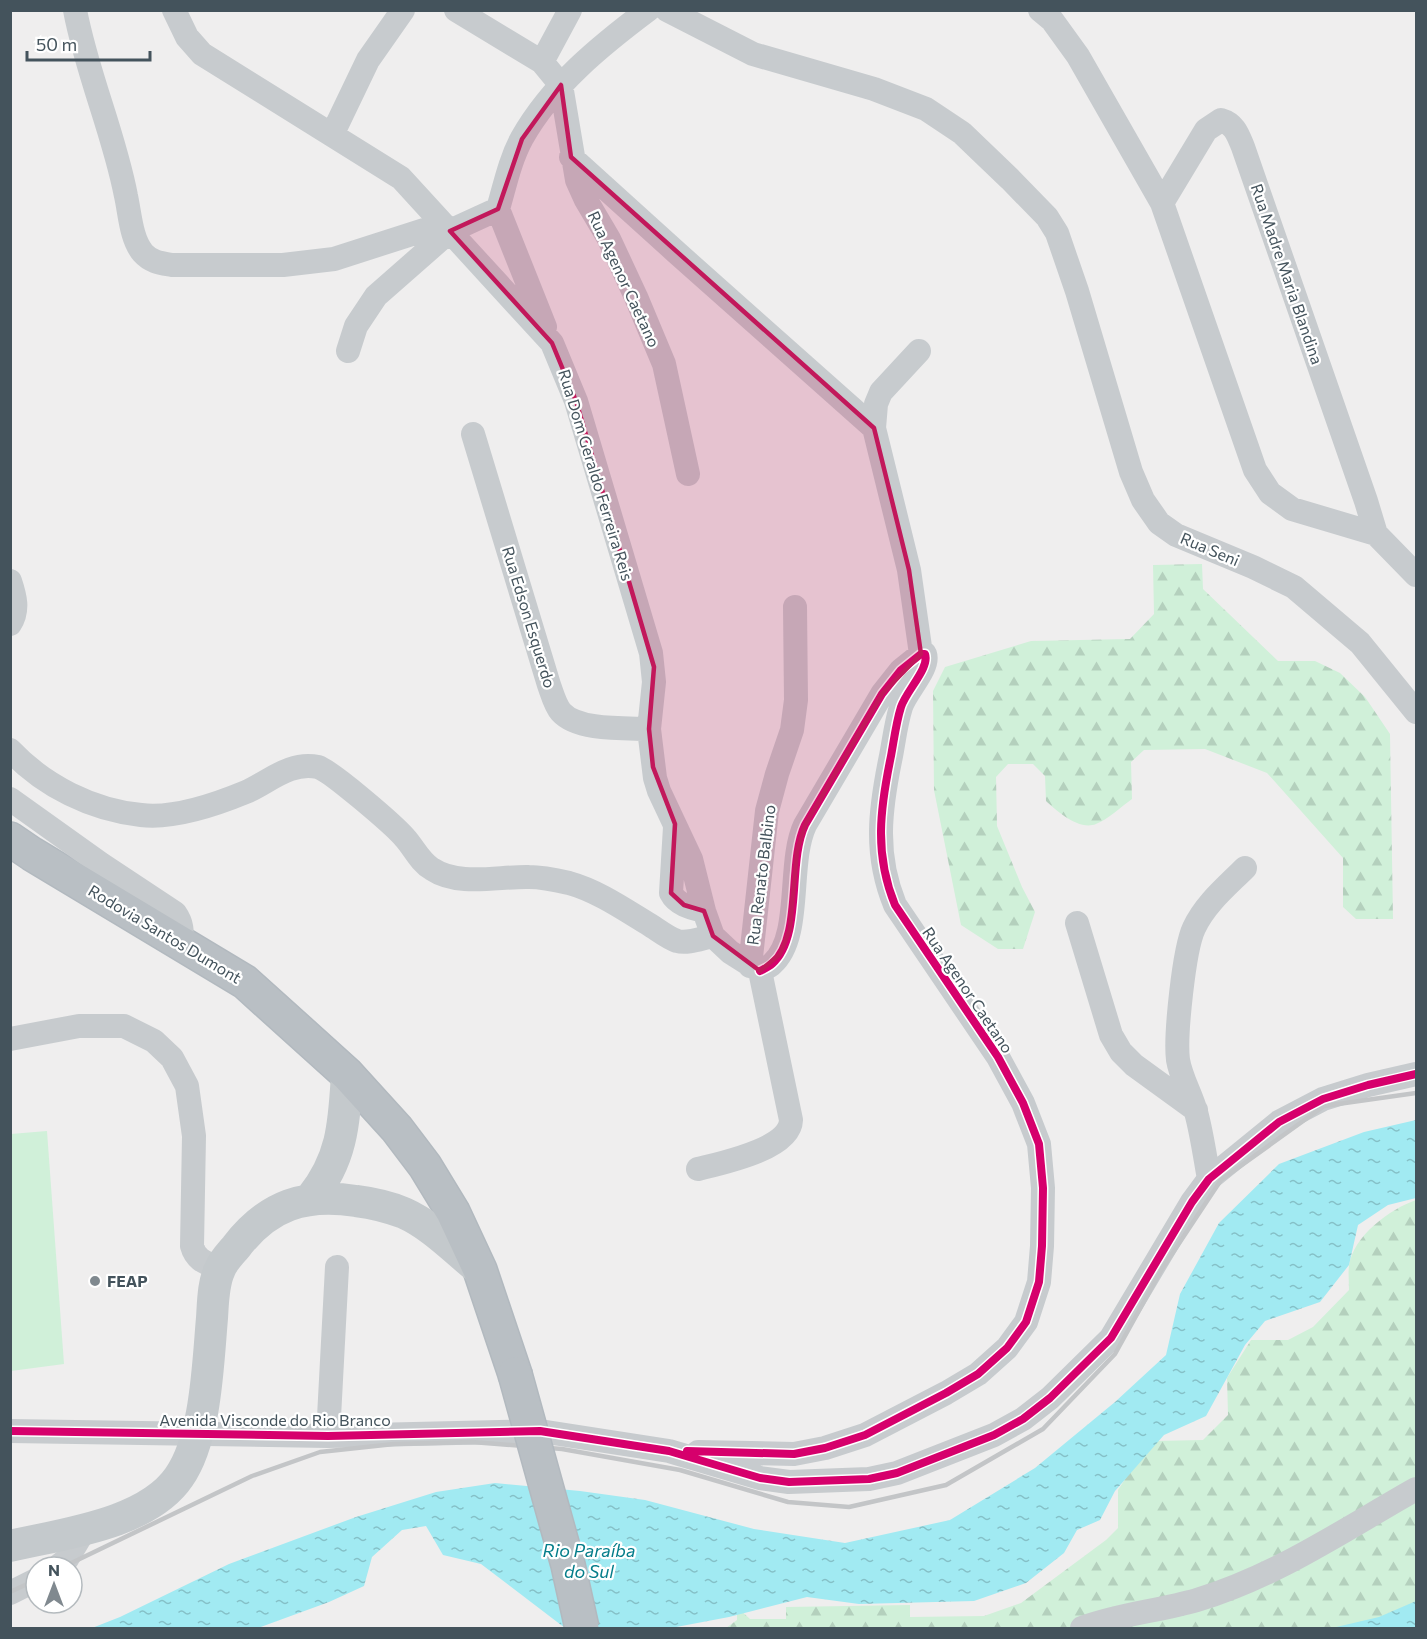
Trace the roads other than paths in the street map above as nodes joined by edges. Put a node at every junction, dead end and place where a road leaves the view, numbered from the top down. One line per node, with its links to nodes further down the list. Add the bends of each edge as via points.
1 (75, 10): 15 (street, via 79,36 121,170 134,234 142,252 154,261 172,265 283,265 334,258)
2 (174, 10): 11 (street, Rua Dom Geraldo Ferreira Reis, via 187,38 202,54)
3 (402, 10): 11 (street, via 368,60)
4 (456, 10): 9 (street)
5 (570, 10): 9 (street)
6 (648, 10): 10 (street)
7 (667, 10): 28 (street, Rua Seni, via 753,54 874,89 926,109 962,133 1047,217 1061,242 1131,472 1143,500 1159,522 1176,535 1294,587 1360,643)
8 (1040, 10): 13 (street, Rua Madre Maria Blandina, via 1078,56)
9 (542, 62): 10 (street)
10 (561, 85): 12 (street, Rua Agenor Caetano); 14 (street, via 522,139)
11 (332, 135): 15 (street, Rua Dom Geraldo Ferreira Reis, via 400,178)
12 (572, 157): 19 (street); 21 (street, Rua Agenor Caetano, via 580,189 609,239 664,364)
13 (1162, 203): 22 (street, Rua Madre Maria Blandina, via 1255,470 1270,493 1292,509); 22 (street, Rua Madre Maria Blandina, via 1206,130 1221,120 1229,122 1237,132 1277,243)
14 (498, 208): 15 (street); 16 (street)
15 (446, 228): 16 (street, Rua Dom Geraldo Ferreira Reis); 17 (street, via 376,296 356,326)
16 (552, 343): 29 (street, Rua Dom Geraldo Ferreira Reis, via 576,401 651,653 654,682)
17 (348, 351)
18 (919, 351): 19 (street, Rua Agenor Caetano, via 881,392)
19 (874, 428): 27 (street, Rua Agenor Caetano, via 909,570)
20 (473, 434): 29 (street, Rua Edson Esquerdo, via 560,711 573,721 589,725)
21 (688, 474)
22 (1376, 534): 23 (street, Rua Madre Maria Blandina)
23 (1416, 575)
24 (10, 581): 26 (street, via 16,601)
25 (795, 608): 37 (street, Rua Renato Balbino, via 796,700 792,730 767,811)
26 (10, 624)
27 (921, 654): 37 (street, via 882,694 805,825 797,851 790,929 772,965); 51 (street, Rua Agenor Caetano, via 927,660 900,708 883,794 880,837 886,884 895,905 998,1057 1032,1124 1043,1188 1039,1282 1026,1322 1007,1348 978,1374 865,1435 794,1454)
28 (1416, 712)
29 (649, 729): 35 (street, Rua Dom Geraldo Ferreira Reis, via 655,778 696,873)
30 (10, 750): 35 (street, via 38,777 63,791 98,806 141,815 167,815 204,806 248,791 275,775 318,767 376,811 431,869 442,874 471,879 549,878 573,884 678,941)
31 (10, 799): 36 (street, via 175,913 182,927)
32 (10, 839): 36 (highway, Rodovia Santos Dumont)
33 (1245, 868): 41 (street, via 1203,913 1189,942 1177,1043 1181,1072)
34 (1077, 923): 41 (street, via 1111,1035 1121,1052)
35 (713, 936): 37 (street, Rua Dom Geraldo Ferreira Reis)
36 (180, 943): 39 (highway, Rodovia Santos Dumont, via 245,982)
37 (755, 969): 42 (street, Rua Renato Balbino, via 791,1126 780,1140 752,1153)
38 (10, 1039): 46 (street, via 79,1026 124,1026 154,1041 172,1058 187,1086 194,1136 192,1246 199,1260)
39 (347, 1074): 44 (main road, via 337,1152 325,1181); 47 (highway, Rodovia Santos Dumont, via 424,1166 453,1212)
40 (1416, 1074): 43 (street, via 1323,1099 1279,1122)
41 (1196, 1110): 43 (street)
42 (698, 1169)
43 (1209, 1179): 51 (street, via 1111,1338 1050,1398 994,1435 897,1473 839,1481 760,1478)
44 (311, 1198): 46 (main road, via 261,1220); 47 (main road, via 366,1202 403,1212 422,1222)
45 (337, 1267): 50 (street)
46 (220, 1269): 49 (main road)
47 (480, 1270): 58 (highway, Rodovia Santos Dumont, bridge, via 515,1374)
48 (10, 1431): 49 (street, Avenida Visconde do Rio Branco)
49 (198, 1433): 50 (street, Avenida Visconde do Rio Branco); 53 (main road, via 180,1476 166,1493 117,1519)
50 (328, 1436): 51 (street, Avenida Visconde do Rio Branco, via 540,1431)
51 (669, 1451)
52 (1416, 1489): 59 (street, via 1261,1576 1197,1599)
53 (85, 1529): 54 (main road); 55 (street)
54 (10, 1546)
55 (70, 1555)
56 (24, 1586): 57 (street)
57 (10, 1593)
58 (582, 1629)
59 (1082, 1629)

